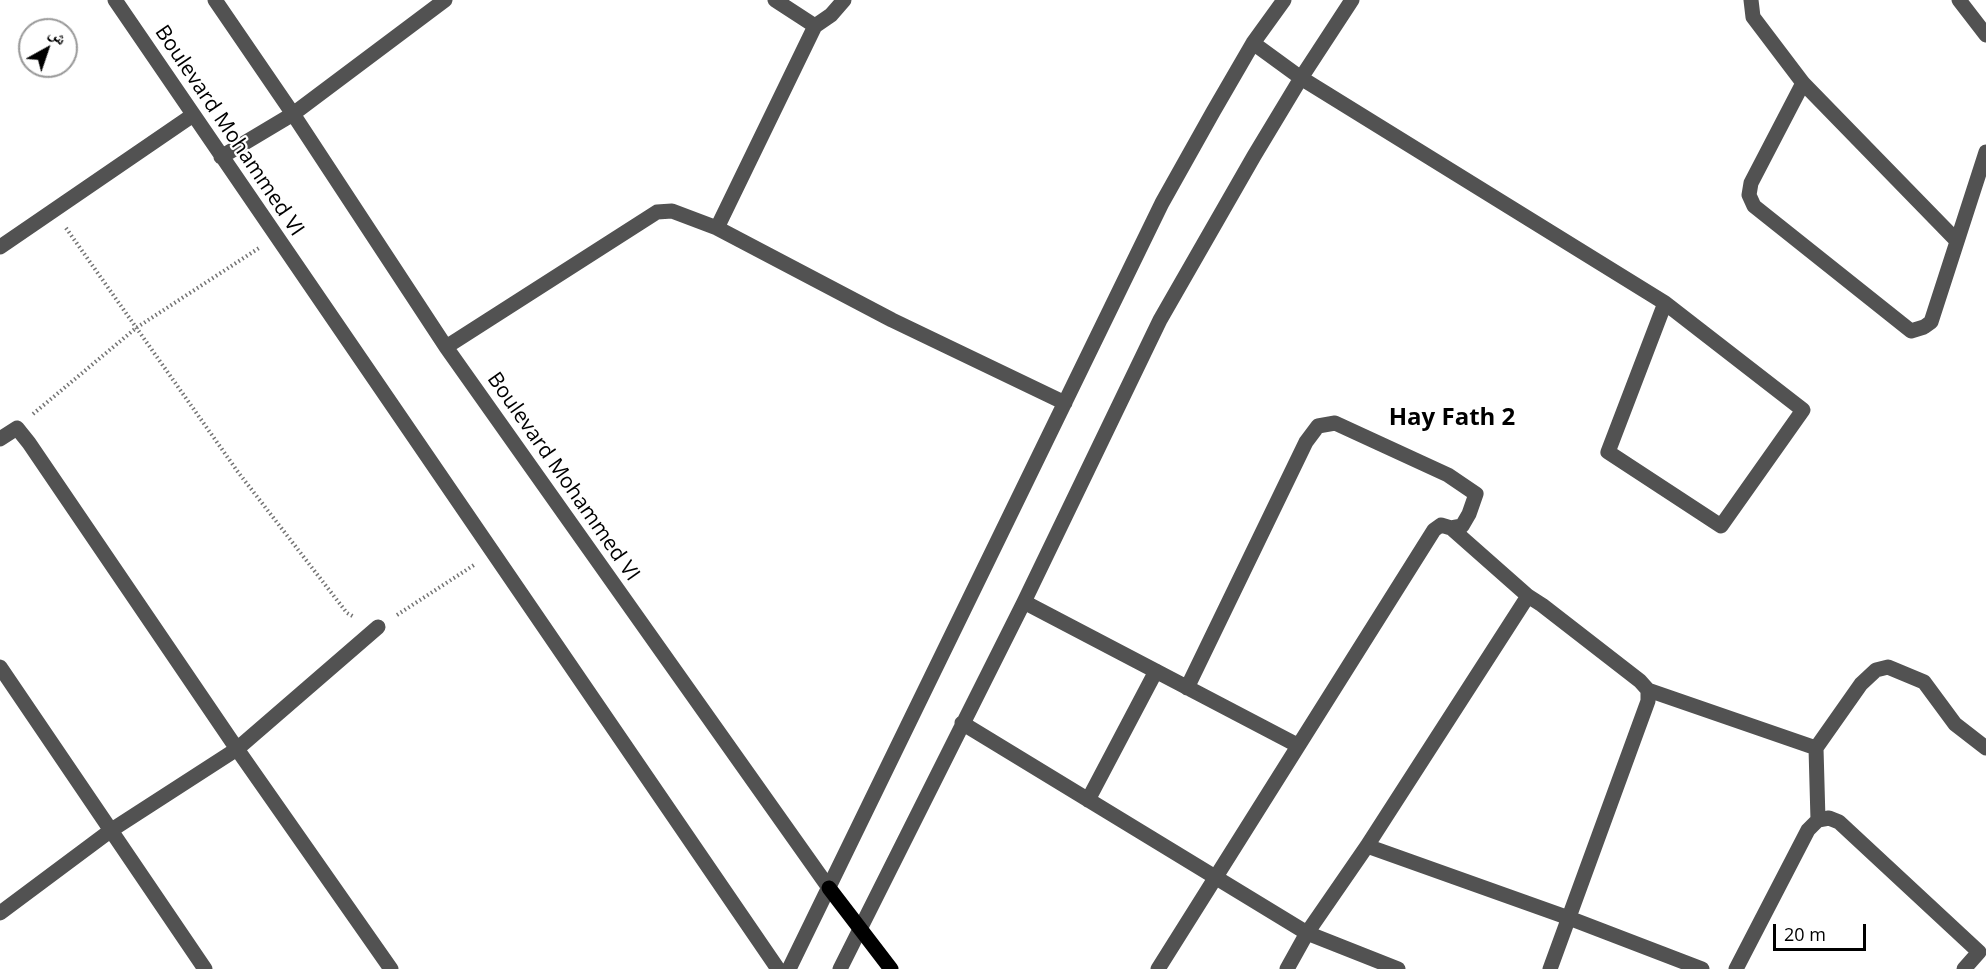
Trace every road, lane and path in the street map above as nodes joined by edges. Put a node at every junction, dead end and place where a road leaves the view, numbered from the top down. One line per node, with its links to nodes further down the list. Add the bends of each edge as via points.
1 (115, 0): 16 (street, Boulevard Mohammed VI)
2 (215, 0): 15 (street, Boulevard Mohammed VI)
3 (445, 0): 15 (street)
4 (775, 0): 10 (street)
5 (844, 0): 10 (street)
6 (1284, 0): 12 (street)
7 (1352, 0): 13 (street)
8 (1751, 0): 14 (street, via 1753,16)
9 (1959, 0): 11 (street)
10 (815, 26): 20 (street)
11 (1986, 34)
12 (1253, 43): 13 (street); 27 (street, via 1162,203)
13 (1301, 78): 24 (street); 33 (street, via 1160,320)
14 (1803, 83): 22 (street); 22 (street, via 1751,183 1749,195 1754,206 1911,331 1931,322)
15 (292, 114): 18 (street); 26 (street, Boulevard Mohammed VI)
16 (193, 115): 18 (street, Boulevard Mohammed VI); 19 (street)
17 (1986, 152): 22 (street)
18 (221, 157): 21 (street, Boulevard Mohammed VI)
19 (54, 211): 23 (street); 25 (path)
20 (717, 228): 26 (street, via 672,211 657,212); 27 (street, via 892,320)
21 (276, 237): 25 (path); 31 (street, Boulevard Mohammed VI)
22 (1957, 241)
23 (0, 246)
24 (1665, 303): 24 (street, via 1608,452 1720,526 1803,410)
25 (136, 328): 28 (path); 34 (path, via 238,472 347,613 364,624)
26 (446, 347): 49 (street, Boulevard Mohammed VI)
27 (1065, 403): 49 (street)
28 (17, 428): 29 (street); 43 (street)
29 (0, 439)
30 (1451, 528): 32 (street); 37 (street, via 1461,526 1476,494 1448,475 1335,423 1318,426 1306,442); 40 (street, via 1441,525 1434,530)
31 (492, 553): 34 (path); 57 (street, Boulevard Mohammed VI)
32 (1528, 596): 38 (street); 47 (street)
33 (1024, 602): 36 (street); 39 (street)
34 (378, 627): 43 (street)
35 (0, 667): 46 (street)
36 (1156, 671): 37 (street); 44 (street)
37 (1187, 688): 40 (street)
38 (1648, 690): 41 (street); 51 (street, via 1648,701)
39 (962, 723): 44 (street); 52 (street)
40 (1297, 745): 48 (street)
41 (1816, 748): 42 (street, via 1861,684 1876,670 1888,667 1924,682 1955,724); 45 (street)
42 (1986, 748)
43 (237, 749): 46 (street); 56 (street)
44 (1088, 800): 48 (street)
45 (1818, 820): 54 (street, via 1829,818 1839,822); 66 (street, via 1808,830)
46 (110, 831): 50 (street); 55 (street)
47 (1367, 846): 51 (street); 53 (street)
48 (1215, 876): 53 (street); 61 (street)
49 (829, 888): 52 (main road, Boulevard Mohammed VI); 58 (street)
50 (0, 913)
51 (1569, 918): 64 (street); 65 (street)
52 (861, 929): 59 (street); 60 (main road, Boulevard Mohammed VI)
53 (1307, 933): 62 (street); 63 (street)
54 (1982, 955): 67 (street)
55 (205, 969)
56 (391, 969)
57 (778, 969)
58 (789, 969)
59 (840, 969)
60 (891, 969)
61 (1158, 969)
62 (1287, 969)
63 (1398, 969)
64 (1550, 969)
65 (1702, 969)
66 (1736, 969)
67 (1964, 969)

